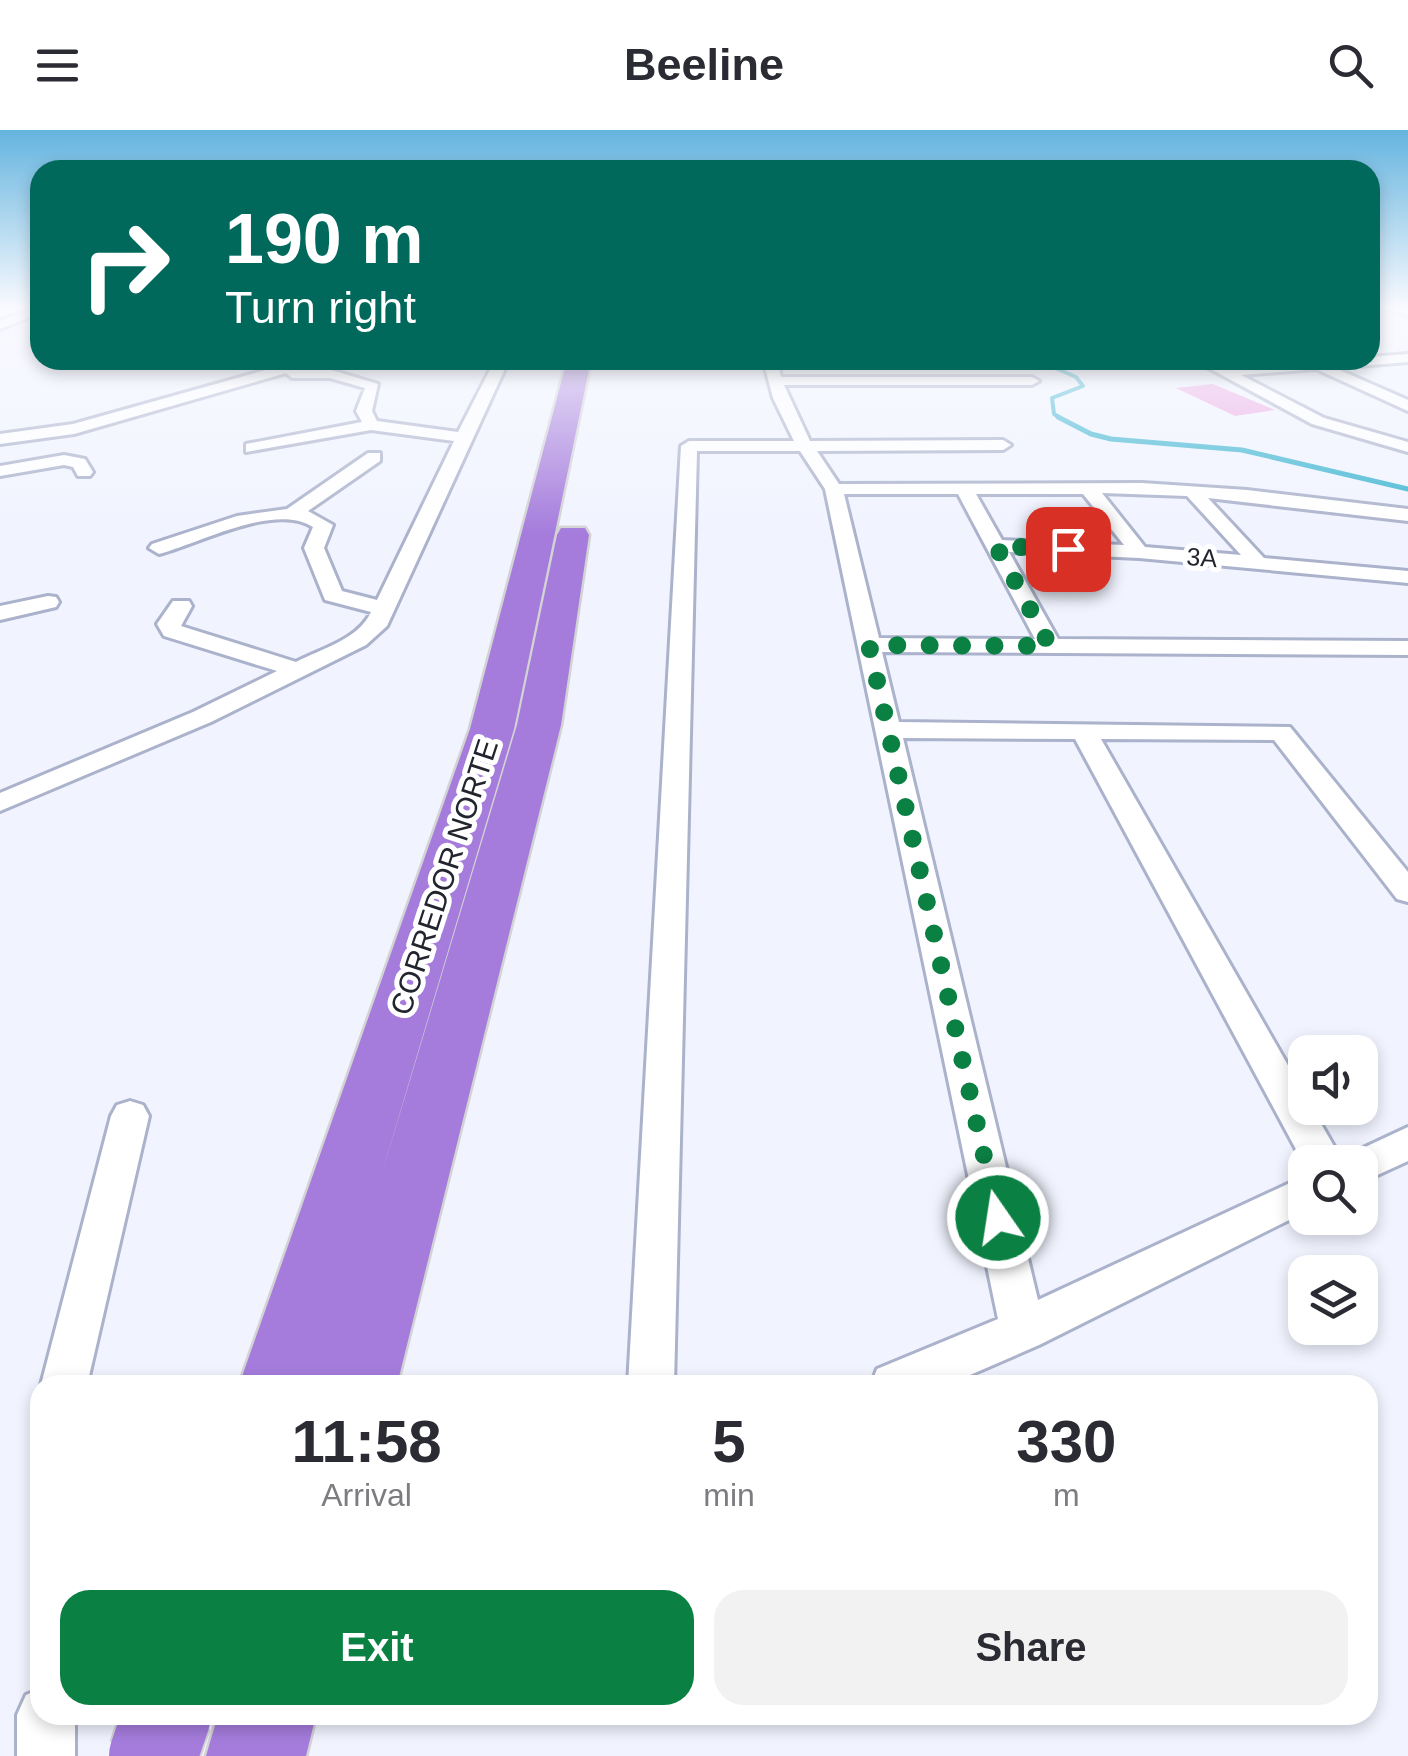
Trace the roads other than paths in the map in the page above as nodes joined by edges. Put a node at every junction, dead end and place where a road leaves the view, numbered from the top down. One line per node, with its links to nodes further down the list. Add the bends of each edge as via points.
1 (774, 381): 14 (street, via 788,423)
2 (231, 382): 12 (street, via 74,429)
3 (359, 382): 10 (street, via 373,387 364,411)
4 (491, 382): 11 (street)
5 (574, 382): 50 (highway, CORREDOR NORTE, via 492,729)
6 (600, 382): 49 (highway, CORREDOR NORTE, via 539,726)
7 (1245, 382): 15 (street, via 1318,420)
8 (1355, 382): 9 (street)
9 (1408, 406)
10 (371, 425): 11 (street); 16 (street)
11 (463, 437): 33 (street)
12 (0, 439)
13 (1003, 445): 14 (street)
14 (806, 446): 22 (street); 52 (street, via 689,446)
15 (1408, 447)
16 (252, 448)
17 (374, 457): 24 (street)
18 (0, 471): 19 (street, via 64,460 79,463)
19 (84, 472)
20 (964, 488): 21 (street); 22 (street); 26 (street)
21 (1088, 488): 23 (street); 28 (street)
22 (834, 489): 35 (street)
23 (1192, 491): 25 (street); 29 (street)
24 (291, 514): 27 (street); 33 (street, via 322,522 314,548 333,595)
25 (1408, 514)
26 (996, 546): 28 (street, 3A); 36 (street)
27 (159, 548)
28 (1139, 552): 29 (street, 3A)
29 (1256, 560): 30 (street, 3A)
30 (1408, 576)
31 (48, 602): 34 (street)
32 (181, 606): 38 (street, via 168,624 172,632)
33 (384, 609): 38 (street, via 358,640)
34 (0, 613)
35 (869, 645): 36 (street); 39 (street)
36 (1050, 646): 37 (street)
37 (1407, 648)
38 (298, 670): 41 (street)
39 (888, 730): 40 (street); 48 (street)
40 (1083, 730): 42 (street, via 1281,732); 45 (street)
41 (0, 803)
42 (1408, 892)
43 (130, 1116): 51 (street)
44 (1408, 1143): 46 (street)
45 (1314, 1145)
46 (1378, 1158)
47 (1288, 1202): 48 (street)
48 (1023, 1330): 53 (street)
49 (366, 1352)
50 (288, 1356)
51 (66, 1375)
52 (651, 1375)
53 (917, 1375)
54 (46, 1725): 58 (street)
55 (164, 1725): 60 (highway, bridge)
56 (189, 1725): 59 (street)
57 (264, 1725): 61 (highway)
58 (46, 1756)
59 (132, 1756)
60 (153, 1756)
61 (256, 1756)

